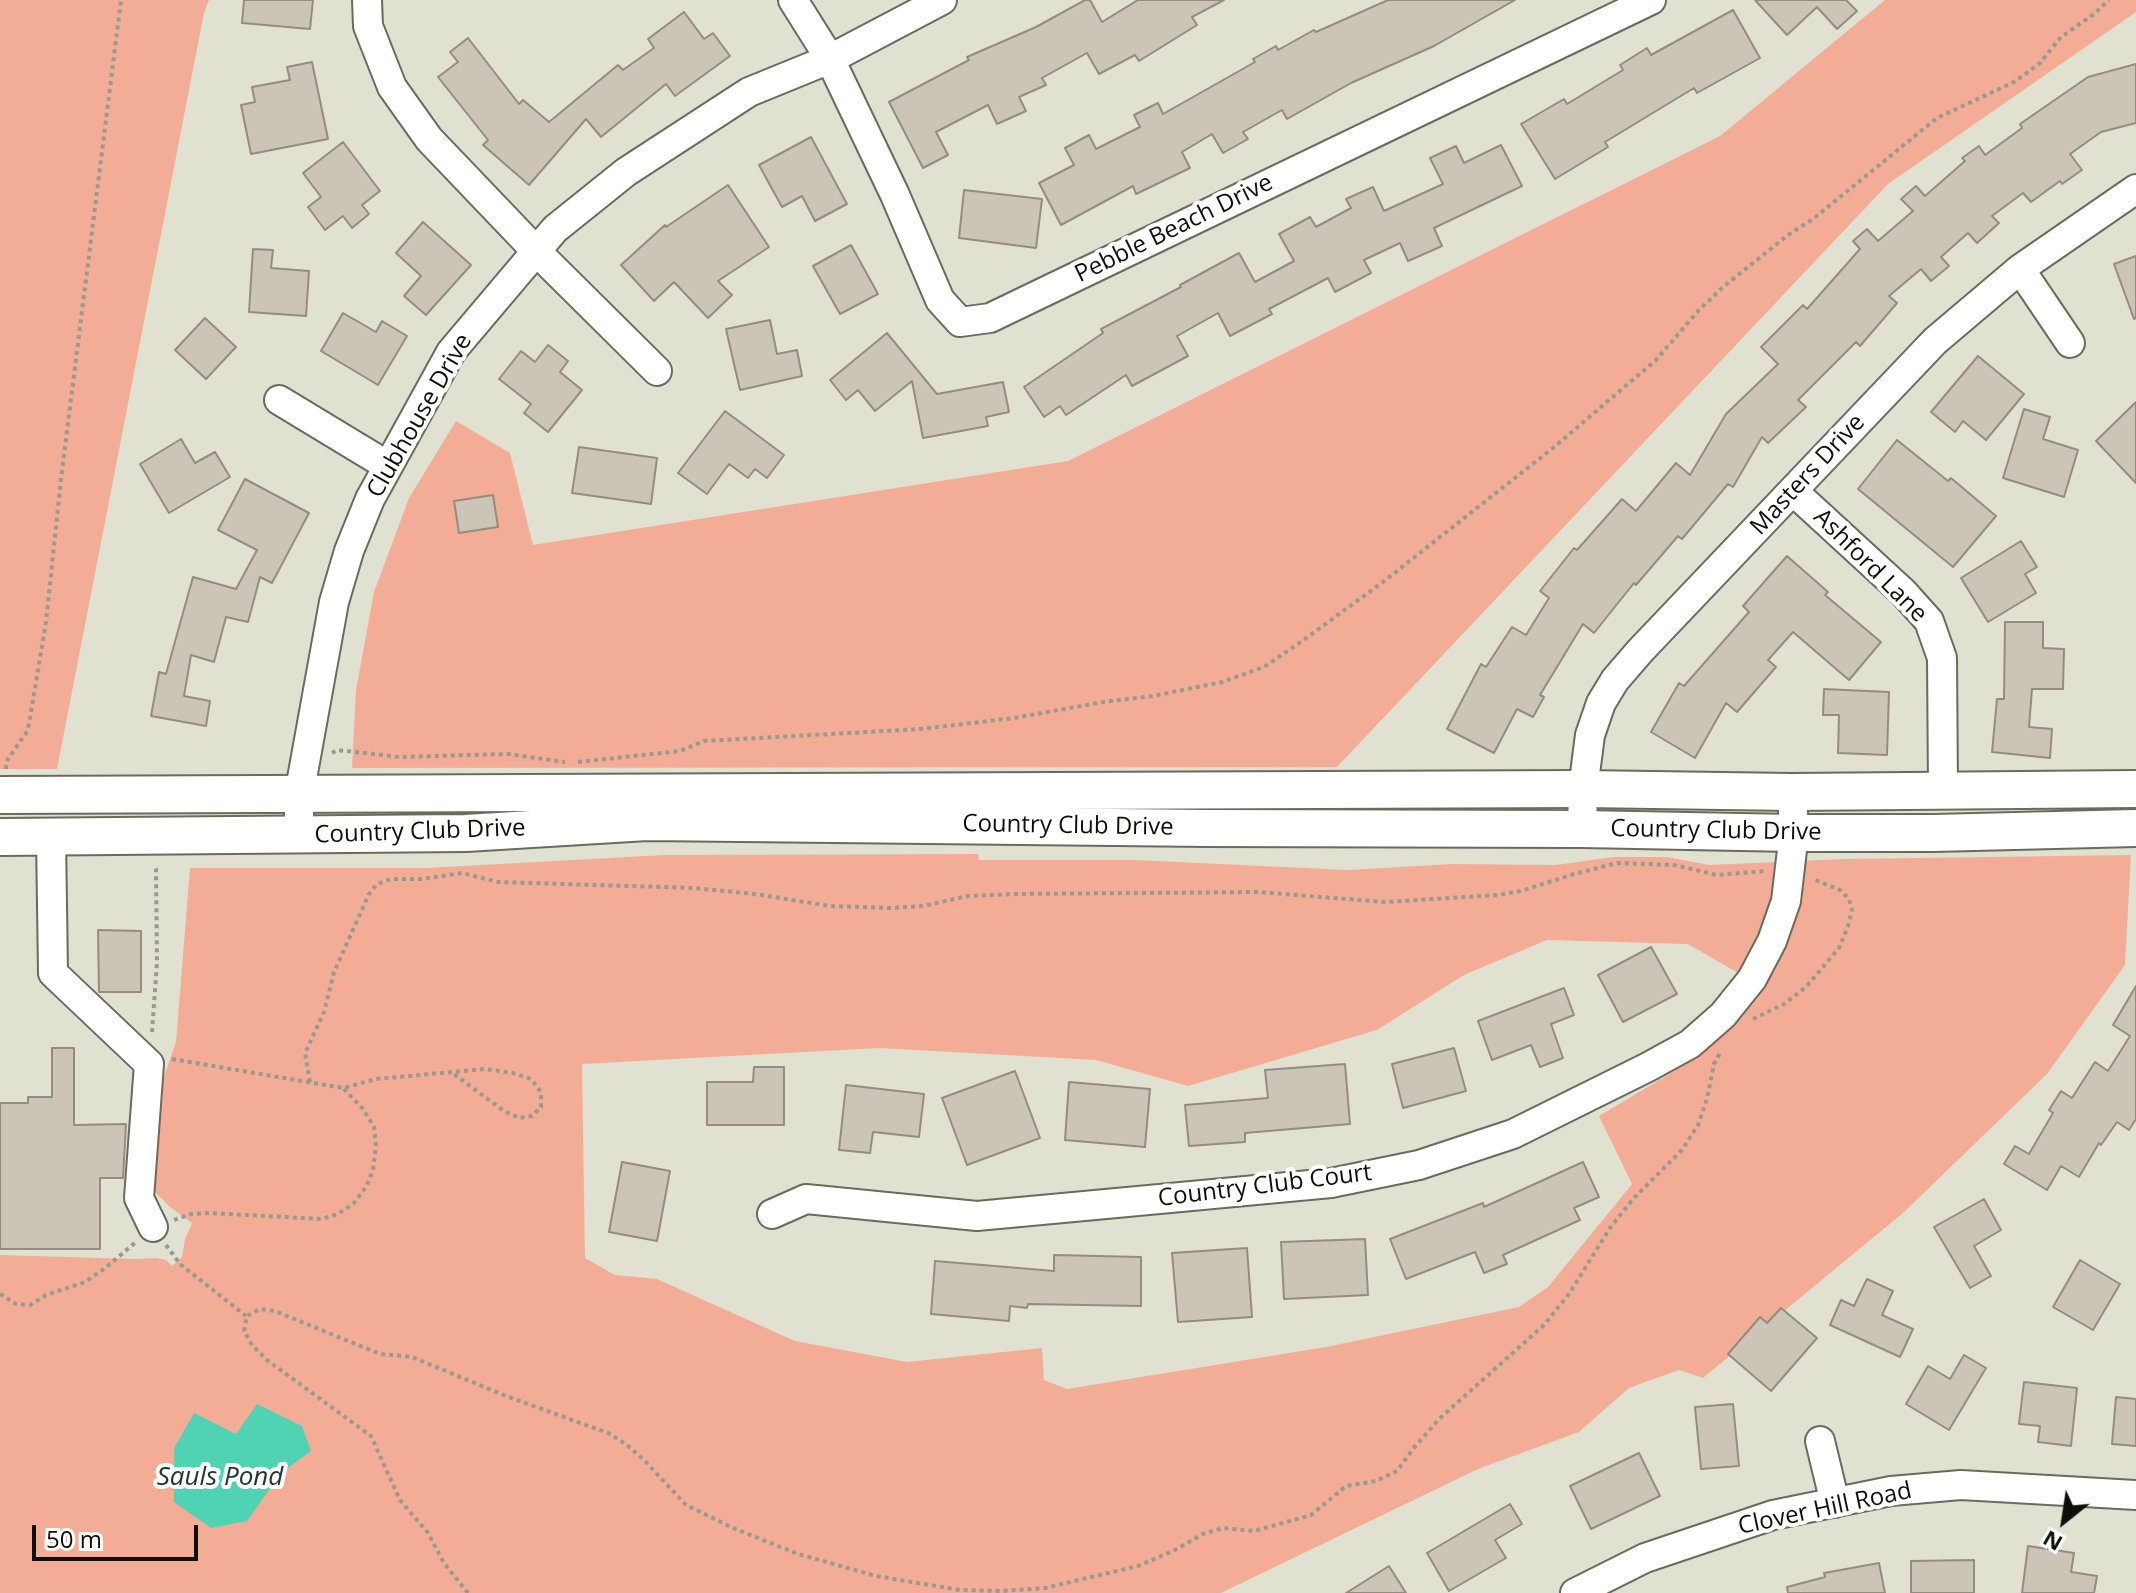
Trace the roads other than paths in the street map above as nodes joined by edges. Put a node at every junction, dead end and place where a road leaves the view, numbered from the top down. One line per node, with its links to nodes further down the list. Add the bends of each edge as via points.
1 (367, 0): 7 (street, via 368,26 392,87 429,139)
2 (793, 0): 5 (street)
3 (942, 0): 5 (street, Clubhouse Drive)
4 (1651, 0): 5 (street, Pebble Beach Drive, via 990,318 960,322 940,300)
5 (830, 59): 7 (street, Clubhouse Drive, via 749,92 638,164 555,229)
6 (2136, 189): 8 (street, Masters Drive)
7 (536, 251): 10 (street); 12 (street, Clubhouse Drive, via 451,352)
8 (2020, 269): 9 (street); 13 (street, Masters Drive, via 1935,341)
9 (2070, 343)
10 (657, 371)
11 (279, 400): 12 (street)
12 (388, 466): 14 (street, Clubhouse Drive, via 349,551 334,602)
13 (1793, 491): 15 (street, Masters Drive, via 1615,680 1590,735); 17 (street, Ashford Lane, via 1929,621 1942,658)
14 (301, 786): 15 (main road, Country Club Drive); 19 (main road, Country Club Drive); 23 (street, Clubhouse Drive)
15 (1583, 789): 18 (main road, Country Club Drive); 21 (street, Masters Drive)
16 (2136, 789): 17 (main road, Country Club Drive)
17 (1943, 790): 18 (main road, Country Club Drive)
18 (1792, 792): 22 (street, Country Club Court)
19 (3, 795)
20 (2136, 828): 22 (main road, Country Club Drive)
21 (1582, 829): 22 (main road, Country Club Drive); 23 (main road, Country Club Drive, via 647,822)
22 (1794, 833): 26 (street, Country Club Court, via 1786,901 1772,941 1752,979 1723,1015 1690,1044 1513,1134 1419,1165 1331,1183 977,1216 806,1199)
23 (299, 836): 25 (main road, Country Club Drive)
24 (0, 837): 25 (main road, Country Club Drive)
25 (51, 837): 27 (street, via 53,973 149,1064 139,1198)
26 (772, 1214)
27 (153, 1227)
28 (1820, 1441): 30 (street)
29 (2136, 1495): 30 (street, Clover Hill Road, via 1961,1485)
30 (1835, 1503): 31 (street, Clover Hill Road, via 1773,1515 1645,1558)
31 (1575, 1593)

